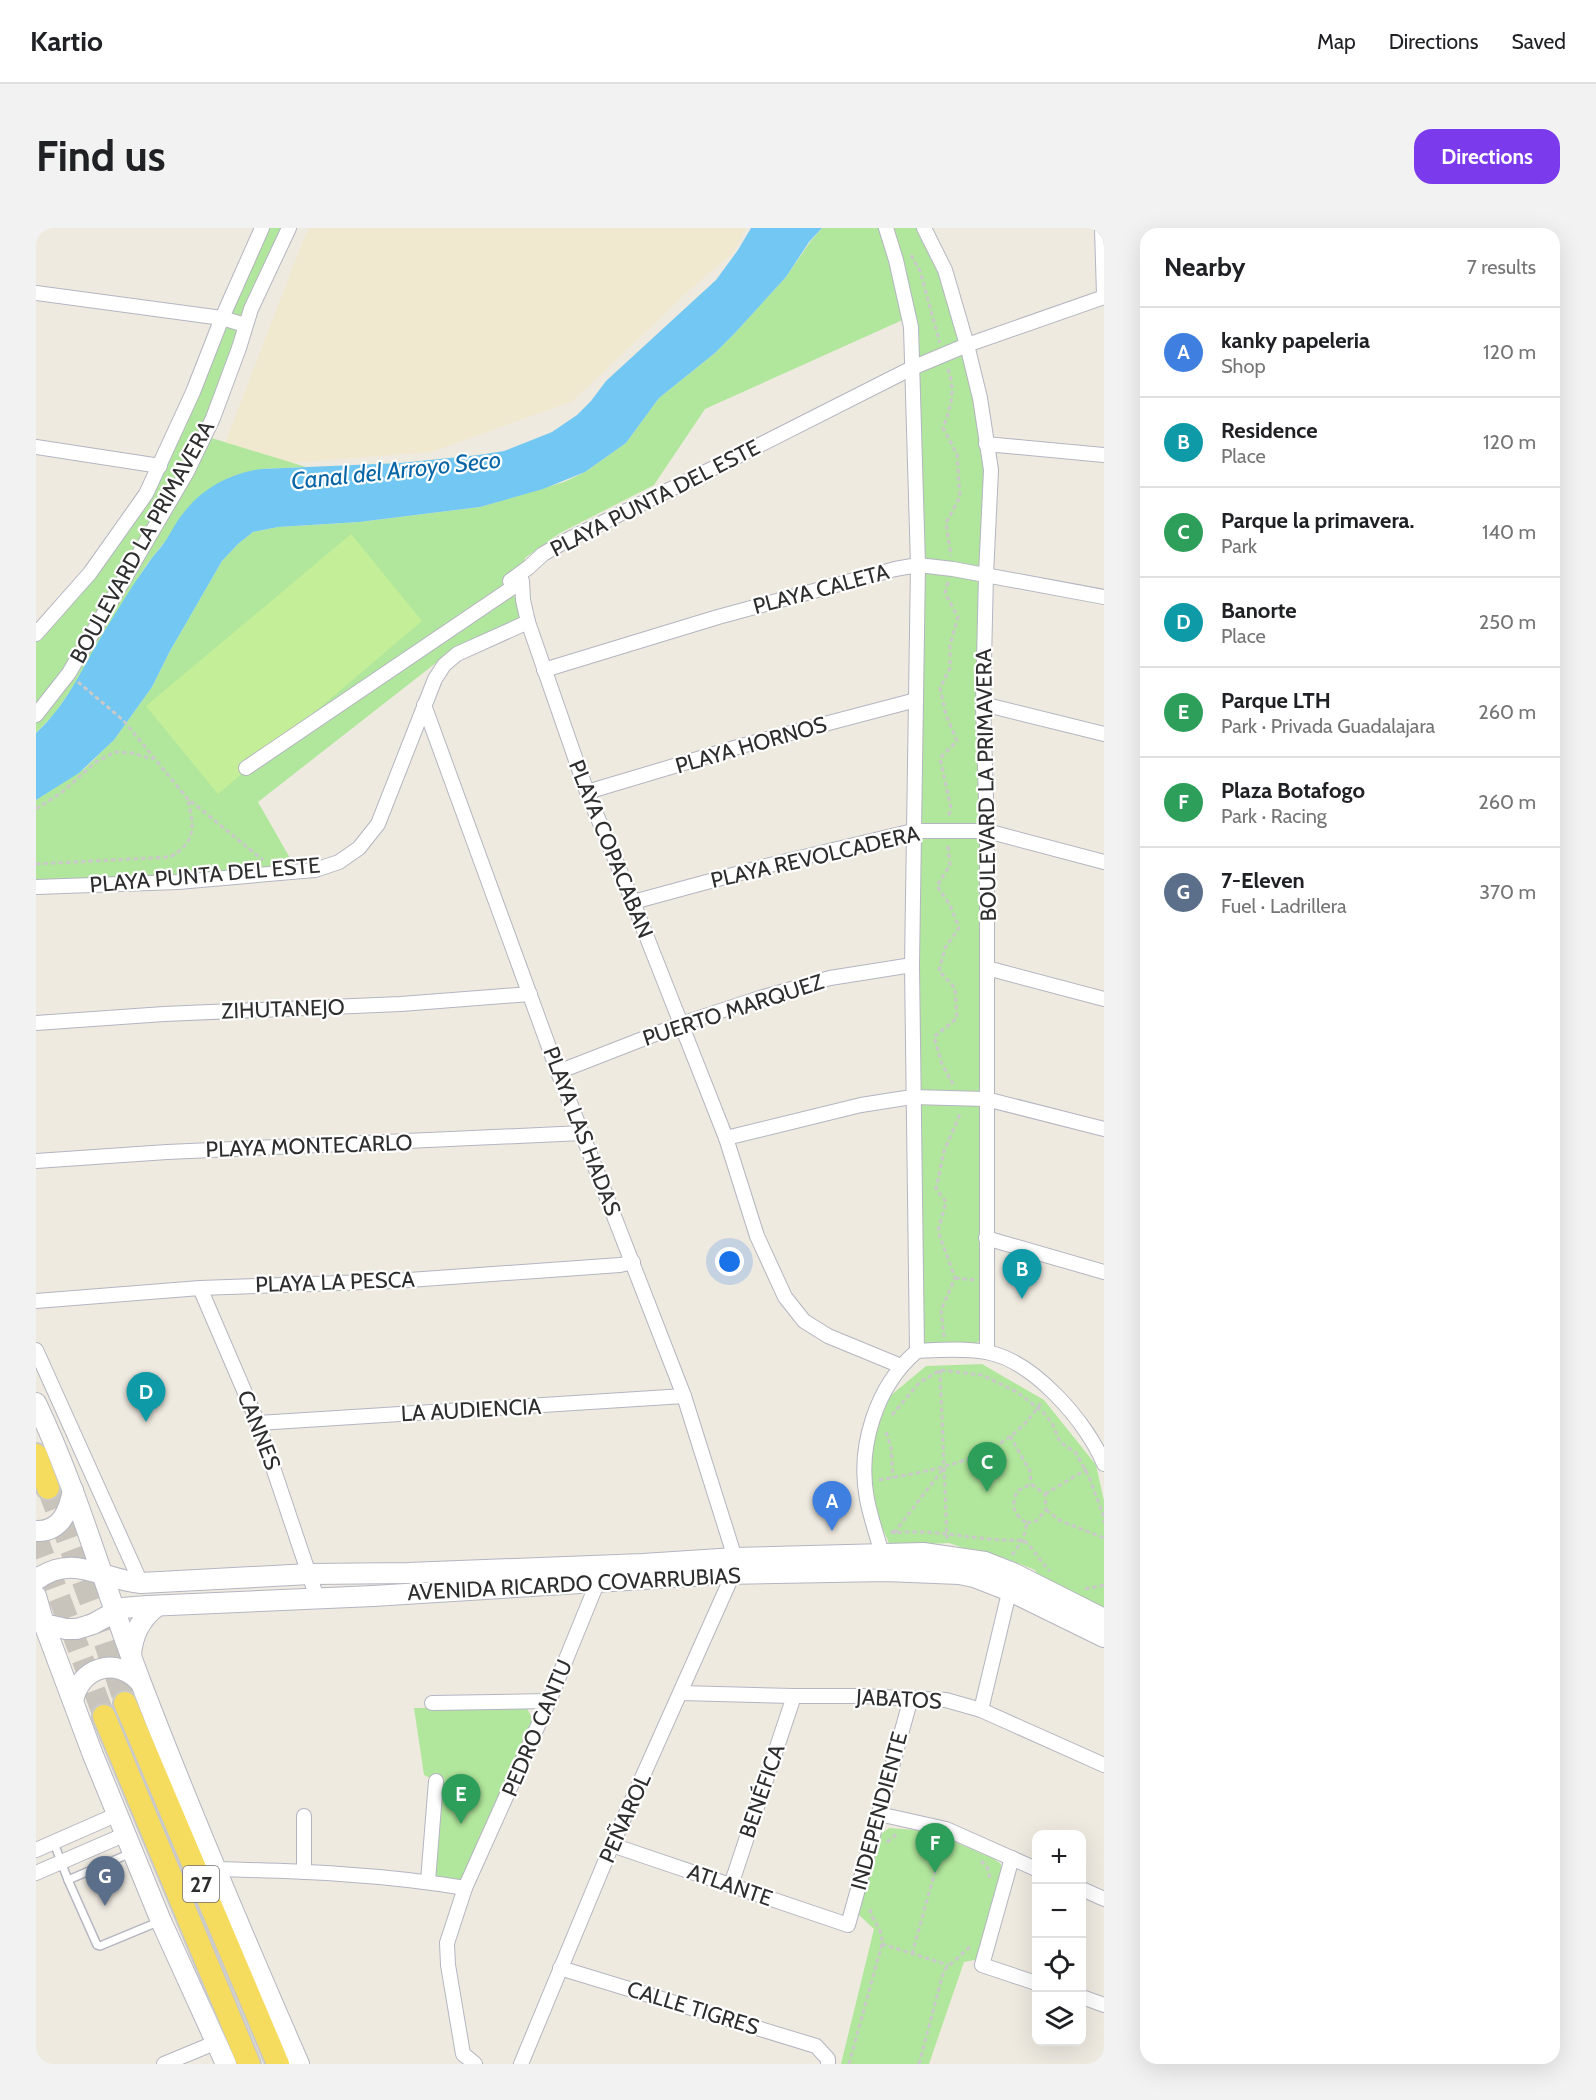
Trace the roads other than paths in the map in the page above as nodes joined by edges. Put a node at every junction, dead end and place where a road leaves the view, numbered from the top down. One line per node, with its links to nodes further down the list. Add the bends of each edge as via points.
1 (262, 228): 8 (street, BOULEVARD LA PRIMAVERA)
2 (289, 228): 9 (street, BOULEVARD LA PRIMAVERA)
3 (886, 228): 11 (street, via 907,304)
4 (924, 228): 10 (street, BOULEVARD LA PRIMAVERA, via 945,270)
5 (1102, 228): 7 (street)
6 (36, 293): 8 (street)
7 (1104, 296): 10 (street, PLAYA PUNTA DEL ESTE)
8 (222, 318): 9 (street); 15 (street, BOULEVARD LA PRIMAVERA)
9 (245, 325): 25 (street, BOULEVARD LA PRIMAVERA, via 213,418 187,472 69,673)
10 (967, 345): 11 (street, PLAYA PUNTA DEL ESTE); 12 (street, BOULEVARD LA PRIMAVERA)
11 (912, 368): 16 (street); 27 (street, PLAYA PUNTA DEL ESTE, via 543,554)
12 (986, 444): 14 (street); 17 (street, BOULEVARD LA PRIMAVERA, via 991,470)
13 (37, 448): 15 (street)
14 (1104, 455)
15 (160, 466): 20 (street, BOULEVARD LA PRIMAVERA, via 146,494 90,573)
16 (918, 565): 17 (street, PLAYA CALETA); 21 (street, PLAYA CALETA, via 718,617); 22 (street)
17 (986, 575): 18 (street, PLAYA CALETA); 23 (street, BOULEVARD LA PRIMAVERA)
18 (1104, 597)
19 (528, 622): 21 (street, PLAYA COPACABAN); 24 (street, PLAYA PUNTA DEL ESTE, via 456,654 435,679); 27 (street, PLAYA COPACABAN, via 522,581)
20 (36, 634)
21 (544, 670): 28 (street, PLAYA COPACABAN)
22 (916, 700): 28 (street, PLAYA HORNOS); 29 (street)
23 (983, 704): 26 (street); 30 (street, BOULEVARD LA PRIMAVERA)
24 (424, 705): 32 (street, PLAYA PUNTA DEL ESTE, via 378,824 360,848 339,862 315,870 178,882); 36 (street, PLAYA LAS HADAS)
25 (36, 715)
26 (1104, 734)
27 (246, 768)
28 (587, 792): 33 (street, PLAYA COPACABAN)
29 (913, 831): 30 (street, PLAYA REVOLCADERA); 33 (street, PLAYA REVOLCADERA); 34 (street)
30 (987, 831): 31 (street, PLAYA REVOLCADERA); 35 (street, BOULEVARD LA PRIMAVERA)
31 (1104, 862)
32 (36, 887)
33 (633, 902): 39 (street, PLAYA COPACABAN)
34 (912, 965): 39 (street, PUERTO MARQUEZ, via 830,978); 41 (street)
35 (987, 968): 37 (street); 42 (street, BOULEVARD LA PRIMAVERA)
36 (530, 994): 38 (street, ZIHUTANEJO); 40 (street, PLAYA LAS HADAS)
37 (1104, 999)
38 (36, 1023)
39 (681, 1024): 40 (street, PUERTO MARQUEZ); 45 (street, PLAYA COPACABAN)
40 (558, 1072): 44 (street, PLAYA LAS HADAS)
41 (912, 1097): 42 (street); 45 (street, via 861,1105); 53 (street)
42 (987, 1099): 43 (street); 47 (street, BOULEVARD LA PRIMAVERA)
43 (1104, 1129)
44 (582, 1133): 46 (street, PLAYA MONTECARLO); 48 (street, PLAYA LAS HADAS)
45 (726, 1138): 55 (street, PLAYA COPACABAN, via 757,1236 785,1297 804,1321 828,1336)
46 (36, 1161)
47 (986, 1238): 49 (street); 54 (street, BOULEVARD LA PRIMAVERA)
48 (633, 1262): 50 (street, PLAYA LA PESCA, via 395,1281); 56 (street, PLAYA LAS HADAS)
49 (1104, 1272)
50 (200, 1288): 51 (street, PLAYA LA PESCA); 58 (street, CANNES)
51 (36, 1300)
52 (36, 1350): 71 (street)
53 (916, 1351): 54 (street); 55 (street)
54 (987, 1352): 60 (street, via 1008,1359 1049,1389 1089,1433)
55 (901, 1366): 64 (street, via 882,1397 864,1451 872,1481 867,1500)
56 (684, 1396): 58 (street, LA AUDIENCIA); 65 (street, PLAYA LAS HADAS)
57 (36, 1403): 62 (street)
58 (258, 1423): 66 (street, CANNES)
59 (36, 1455): 61 (main road)
60 (1103, 1462)
61 (48, 1488)
62 (73, 1490): 63 (street, via 69,1508 60,1522 53,1528); 68 (street)
63 (36, 1531)
64 (884, 1562): 65 (street, AVENIDA RICARDO COVARRUBIAS); 69 (street, AVENIDA RICARDO COVARRUBIAS, via 990,1582); 69 (street, AVENIDA RICARDO COVARRUBIAS, via 923,1553 948,1556 985,1562)
65 (734, 1566): 67 (street, AVENIDA RICARDO COVARRUBIAS); 81 (street, PEÑAROL)
66 (310, 1574): 67 (street, AVENIDA RICARDO COVARRUBIAS); 71 (street, AVENIDA RICARDO COVARRUBIAS); 73 (street, CANNES)
67 (601, 1574): 73 (street, AVENIDA RICARDO COVARRUBIAS); 85 (street, PEDRO CANTU)
68 (104, 1575): 70 (street, AVENIDA RICARDO COVARRUBIAS, via 74,1567 54,1570); 71 (street, AVENIDA RICARDO COVARRUBIAS); 75 (street)
69 (1008, 1578): 76 (street, AVENIDA RICARDO COVARRUBIAS); 78 (street, AVENIDA RICARDO COVARRUBIAS); 88 (street)
70 (36, 1580)
71 (141, 1583)
72 (36, 1596): 77 (street)
73 (317, 1598): 74 (street, AVENIDA RICARDO COVARRUBIAS)
74 (157, 1606): 75 (street, AVENIDA RICARDO COVARRUBIAS); 79 (street, via 139,1626)
75 (115, 1611): 77 (street, AVENIDA RICARDO COVARRUBIAS, via 85,1627 66,1629); 79 (street)
76 (1104, 1619)
77 (40, 1623): 84 (street)
78 (1104, 1637)
79 (131, 1656): 80 (street)
80 (140, 1682): 84 (street, via 118,1668 97,1670 79,1683); 102 (street)
81 (681, 1693): 82 (street, JABATOS); 97 (street, PEÑAROL)
82 (794, 1696): 83 (street, JABATOS); 107 (street, BENÉFICA)
83 (910, 1698): 88 (street, JABATOS, via 946,1700); 93 (street, INDEPENDIENTE)
84 (73, 1701): 92 (street)
85 (549, 1701): 87 (street); 108 (street, PEDRO CANTU)
86 (125, 1703): 122 (main road, 27)
87 (432, 1703)
88 (981, 1710): 90 (street, JABATOS)
89 (104, 1716): 121 (main road, 27)
90 (1104, 1766)
91 (436, 1781): 106 (street)
92 (118, 1814): 95 (street); 96 (street)
93 (879, 1814): 99 (street, via 946,1829); 112 (street, INDEPENDIENTE)
94 (304, 1816): 104 (street)
95 (54, 1843): 98 (street); 100 (lane)
96 (130, 1843): 100 (street); 105 (lane); 111 (street)
97 (612, 1845): 107 (street, ATLANTE); 113 (street, PEÑAROL)
98 (36, 1852): 103 (street)
99 (1012, 1858): 101 (street); 114 (street, via 982,1965)
100 (60, 1862): 103 (street); 105 (lane)
101 (1032, 1867)
102 (214, 1869): 104 (street); 123 (street)
103 (40, 1871)
104 (304, 1872): 106 (street)
105 (68, 1880): 111 (lane, via 97,1946)
106 (428, 1881): 108 (street)
107 (731, 1885): 112 (street, ATLANTE)
108 (465, 1888): 124 (street, PEDRO CANTU, via 447,1943 448,1965 463,2054)
109 (1086, 1891): 110 (street)
110 (1104, 1899)
111 (161, 1921): 117 (street)
112 (848, 1925)
113 (560, 1968): 118 (street, CALLE TIGRES, via 816,2046); 125 (street, PEÑAROL)
114 (1032, 1982)
115 (1086, 1998): 116 (street)
116 (1104, 2005)
117 (217, 2042): 119 (street); 120 (street)
118 (826, 2058)
119 (164, 2064)
120 (226, 2064)
121 (249, 2064)
122 (278, 2064)
123 (299, 2064)
124 (475, 2064)
125 (521, 2064)

